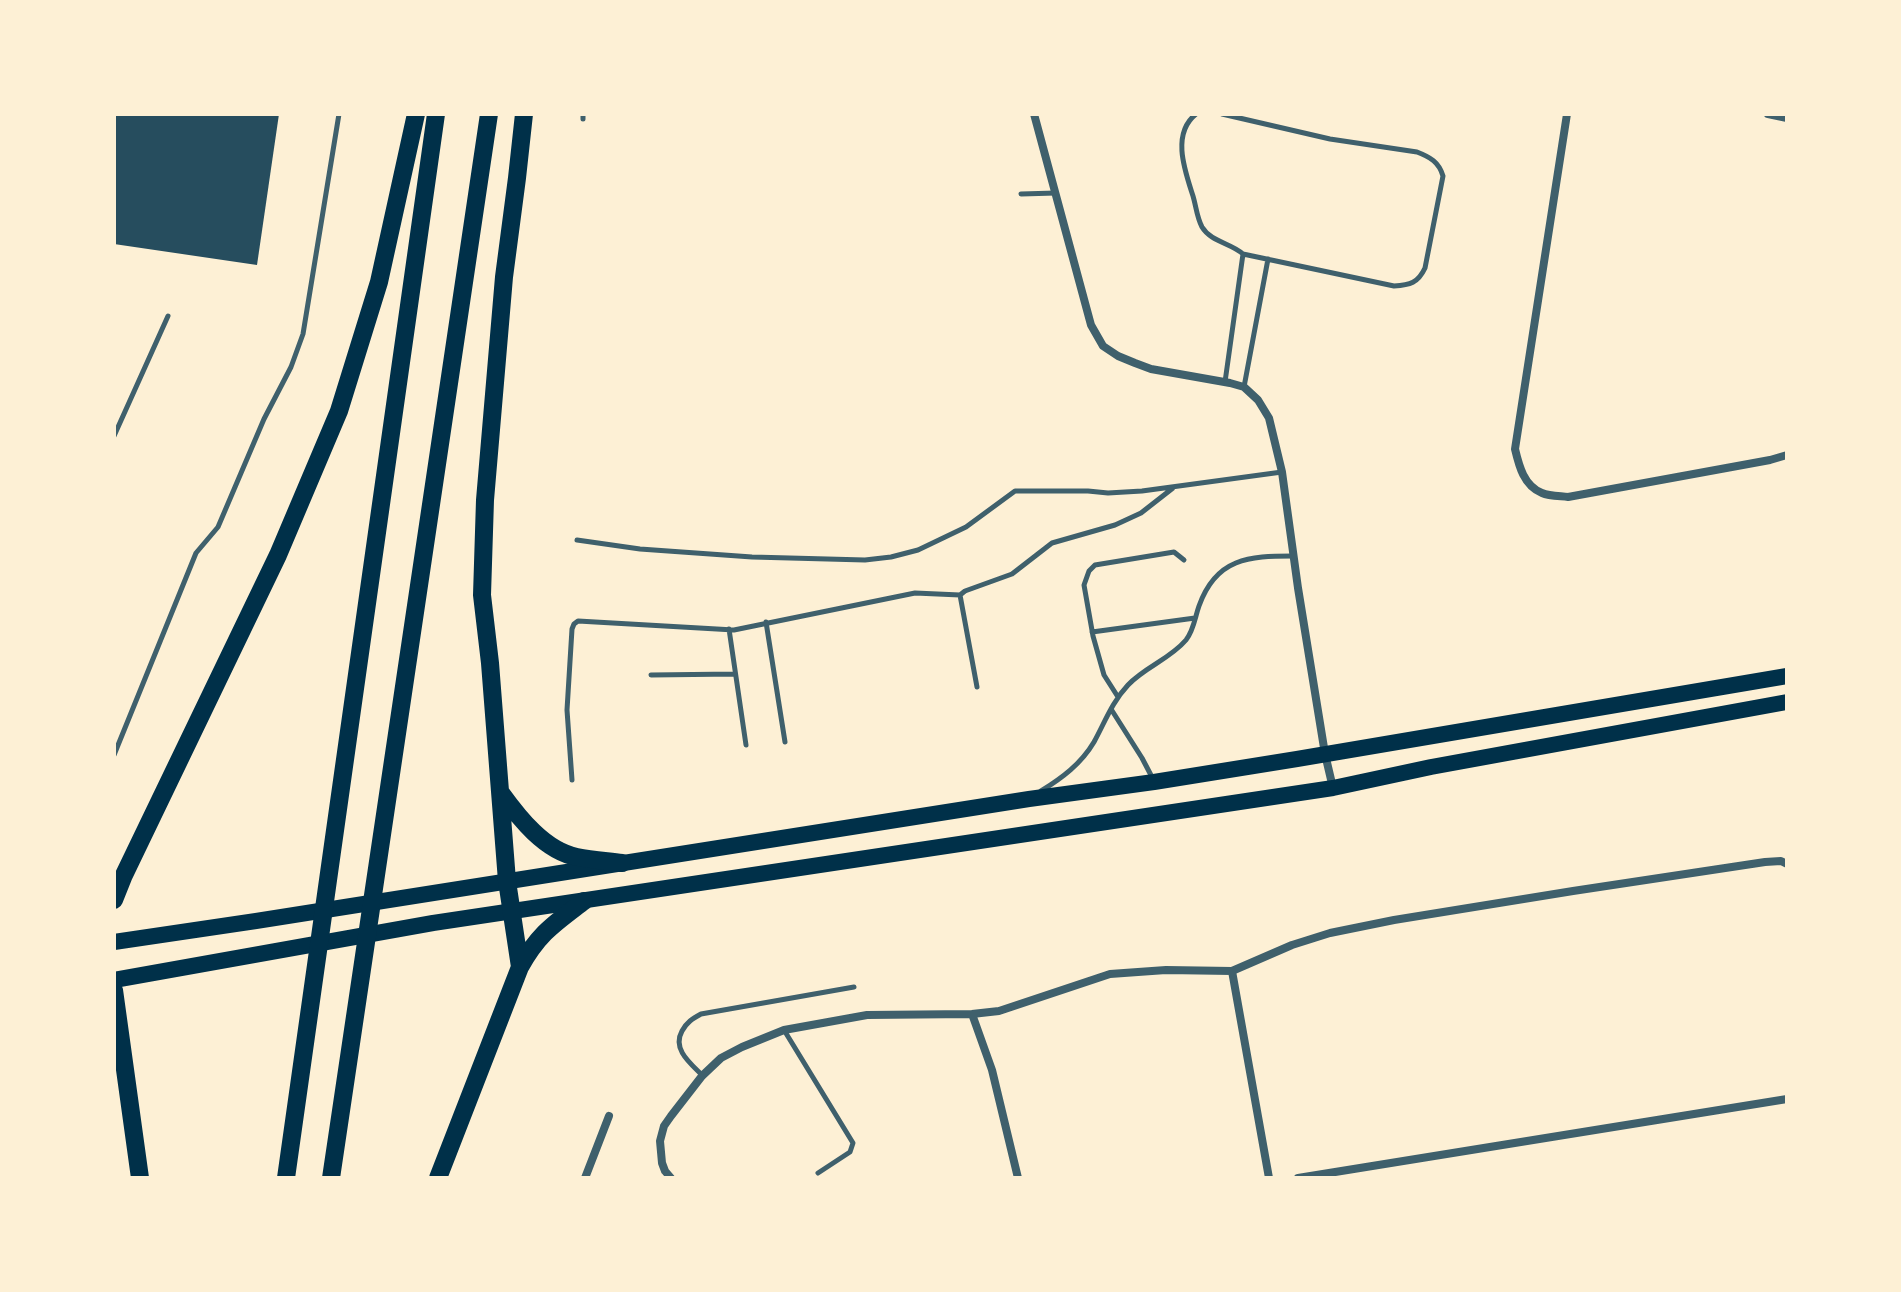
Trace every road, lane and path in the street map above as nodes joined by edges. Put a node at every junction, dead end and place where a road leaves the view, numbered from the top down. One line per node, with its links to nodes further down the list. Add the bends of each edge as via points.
1 (339, 114): 41 (lane, via 303,334 218,527 196,553)
2 (416, 114): 50 (highway, via 379,282 339,411 278,555)
3 (436, 114): 68 (highway)
4 (489, 114): 69 (highway)
5 (524, 114): 45 (highway, via 485,500 482,595)
6 (1034, 114): 12 (street)
7 (1196, 114): 14 (lane, via 1184,130 1183,162 1202,226)
8 (1222, 114): 15 (lane, via 1417,152 1437,163 1443,176 1425,268 1415,282 1394,286)
9 (1567, 114): 20 (street, via 1515,449 1528,482 1541,493 1568,497)
10 (1768, 114): 11 (street)
11 (1787, 118)
12 (1056, 193): 13 (lane); 17 (street, via 1091,325 1103,346 1151,369)
13 (1021, 194)
14 (1243, 254): 15 (lane); 17 (lane)
15 (1268, 259): 18 (lane)
16 (168, 316): 19 (lane)
17 (1225, 382): 18 (street)
18 (1244, 387): 21 (street, via 1269,418)
19 (114, 436)
20 (1787, 455)
21 (1282, 472): 22 (lane); 24 (street)
22 (1175, 486): 23 (lane, via 1124,492 1015,491 966,527 918,550 865,560 752,557); 26 (lane, via 1141,513 1052,543 1012,574)
23 (577, 540)
24 (1293, 556): 27 (lane, via 1257,556 1222,571 1205,592); 40 (street)
25 (1184, 560): 30 (lane, via 1174,552 1095,565 1084,585)
26 (960, 595): 28 (lane, via 915,593); 34 (lane)
27 (1195, 618): 30 (lane); 35 (lane, via 1188,638)
28 (766, 622): 29 (lane); 38 (lane)
29 (729, 629): 31 (lane); 42 (lane, via 574,624 567,710)
30 (1092, 632): 35 (lane, via 1104,675)
31 (735, 674): 32 (lane); 39 (lane)
32 (651, 675)
33 (1787, 676): 40 (main road)
34 (977, 687)
35 (1118, 697): 37 (lane)
36 (1787, 702): 44 (main road)
37 (1110, 708): 43 (lane); 46 (lane, via 1081,761)
38 (785, 742)
39 (746, 745)
40 (1325, 754): 43 (main road); 44 (street)
41 (114, 755)
42 (572, 780)
43 (1154, 782): 46 (main road)
44 (1333, 788): 51 (main road)
45 (501, 793): 47 (highway, via 544,841 574,857); 49 (highway)
46 (1029, 799): 47 (main road)
47 (622, 863): 49 (main road)
48 (1787, 864): 55 (street, via 1765,862 1394,920 1310,939)
49 (507, 881): 52 (highway); 53 (main road)
50 (114, 900)
51 (584, 901): 52 (main road); 54 (highway, via 546,930)
52 (513, 912): 54 (highway); 56 (main road)
53 (114, 942)
54 (520, 967): 70 (highway)
55 (1232, 971): 59 (street, via 1110,974 999,1011); 74 (street)
56 (114, 980)
57 (854, 987): 62 (lane, via 690,1019 679,1045)
58 (114, 990): 65 (highway)
59 (972, 1014): 60 (street, via 867,1015); 73 (street, via 992,1070)
60 (784, 1030): 62 (street, via 721,1058); 66 (lane, via 853,1143 850,1152)
61 (114, 1059): 65 (highway)
62 (702, 1076): 72 (street, via 664,1126 662,1163)
63 (1787, 1099): 75 (street)
64 (609, 1116): 71 (street)
65 (131, 1119): 67 (highway)
66 (818, 1173)
67 (140, 1178)
68 (286, 1178)
69 (331, 1178)
70 (438, 1178)
71 (585, 1178)
72 (671, 1178)
73 (1018, 1178)
74 (1269, 1178)
75 (1298, 1178)

